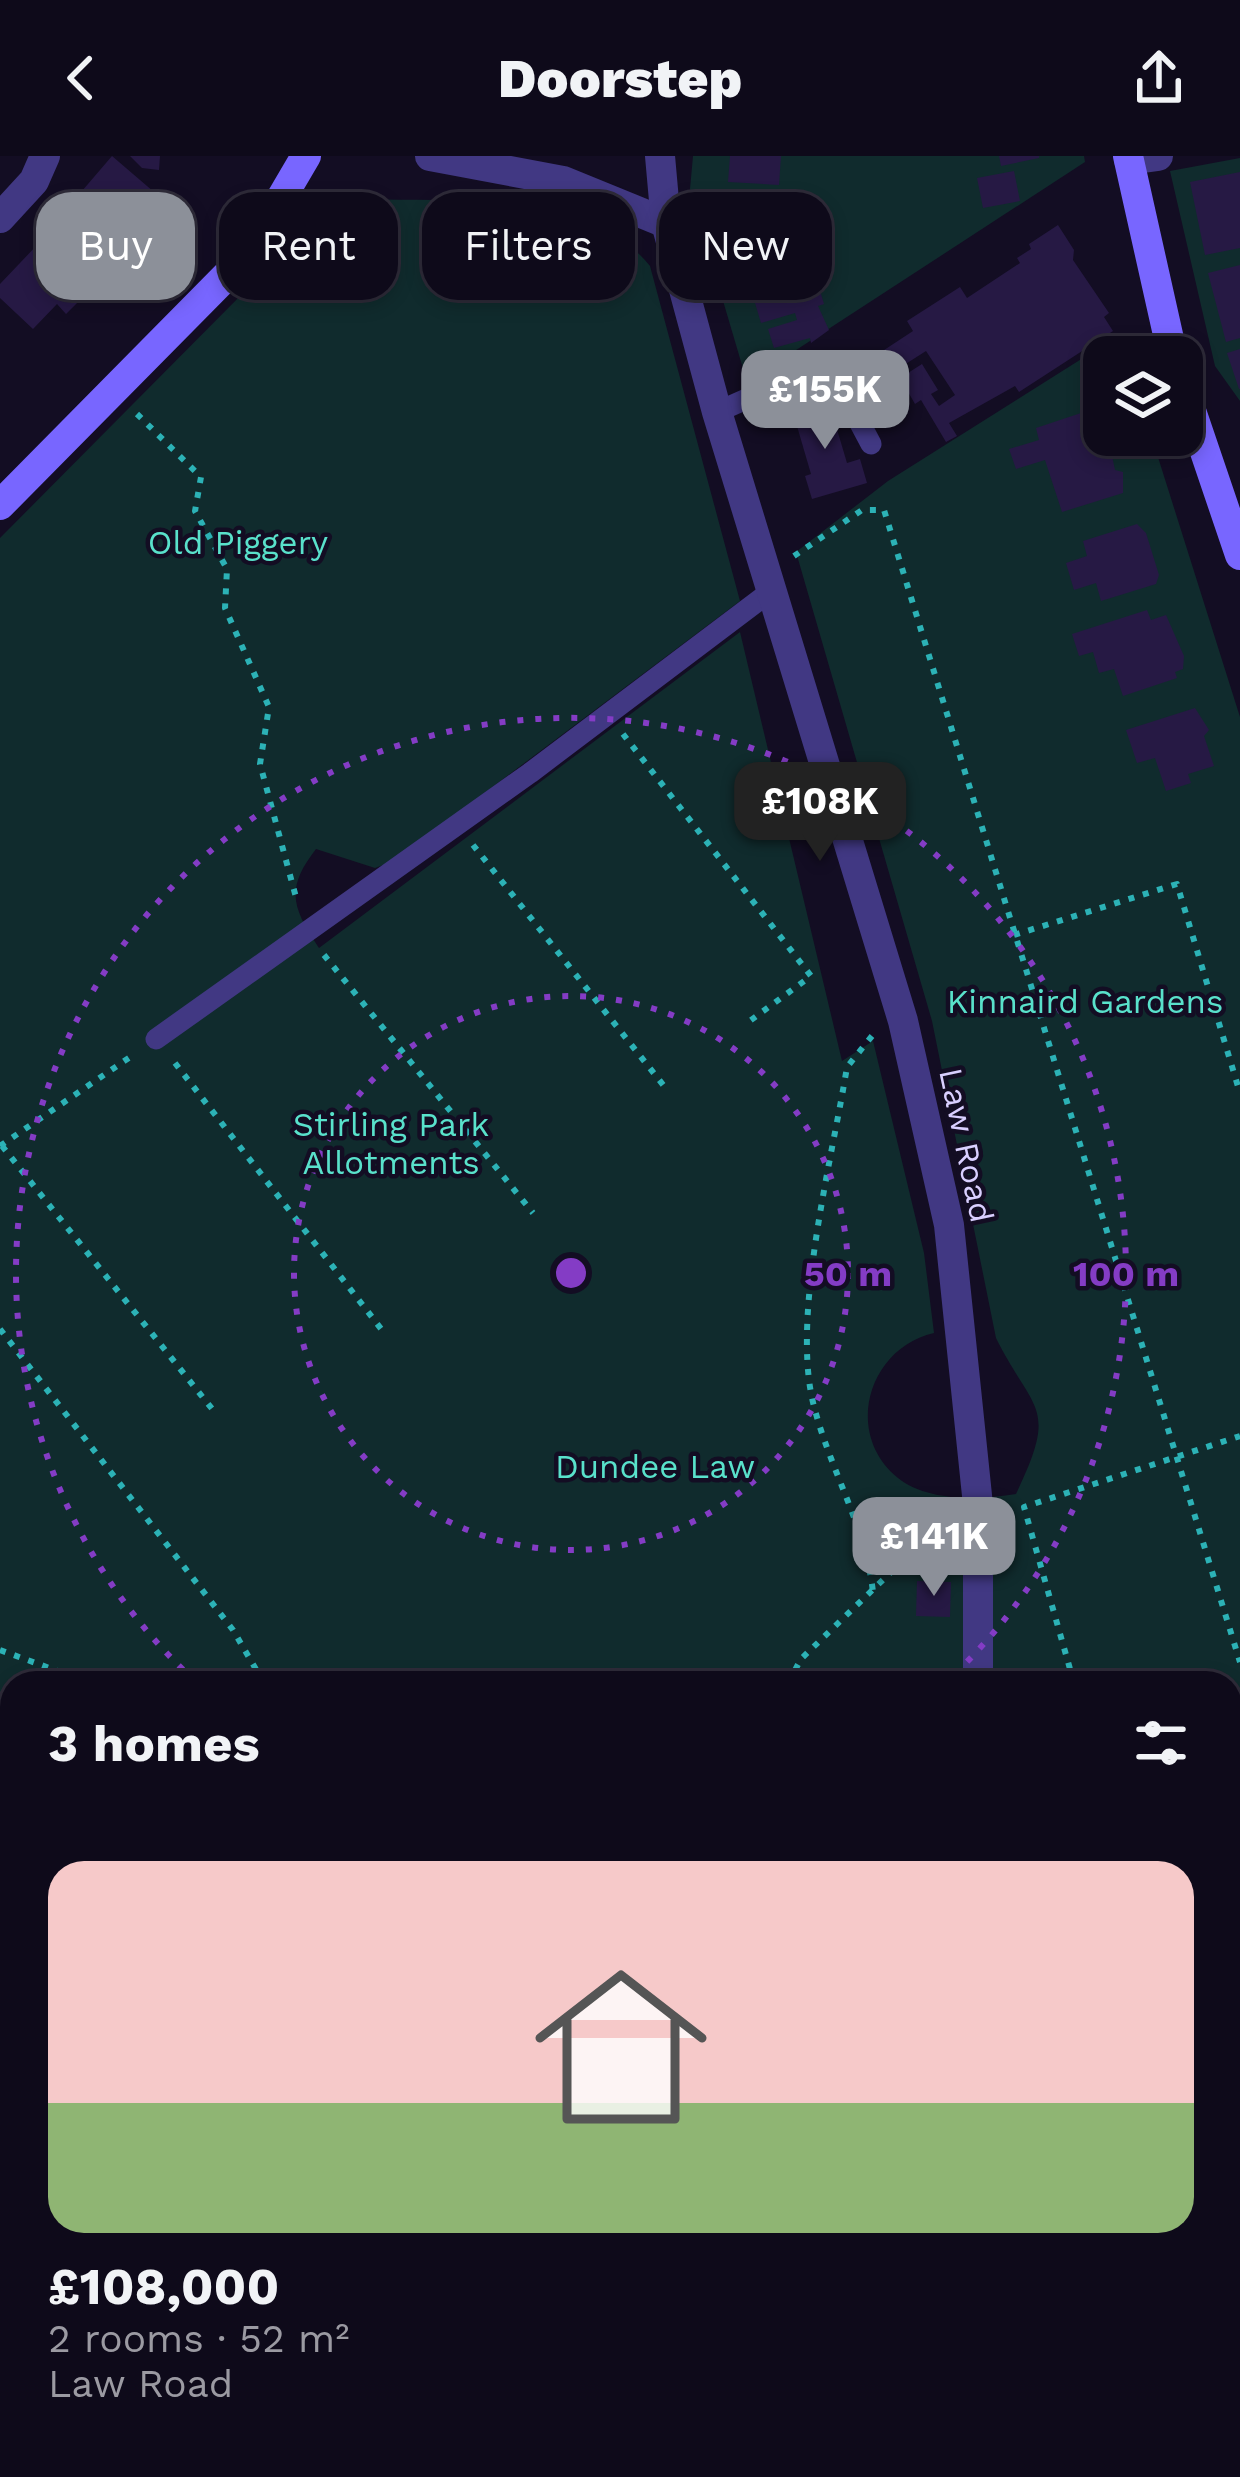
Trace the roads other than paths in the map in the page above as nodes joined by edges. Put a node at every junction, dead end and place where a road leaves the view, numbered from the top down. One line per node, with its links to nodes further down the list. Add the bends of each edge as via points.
1 (45, 156): 7 (street)
2 (306, 156): 15 (street, via 249,253)
3 (430, 156): 8 (street, via 563,181)
4 (660, 156): 6 (street, Law Road)
5 (1138, 158): 10 (street)
6 (663, 192)
7 (0, 218)
8 (659, 220)
9 (687, 300): 11 (street, Law Road)
10 (1169, 336)
11 (717, 412): 13 (lane, via 827,363); 17 (street, Law Road)
12 (1203, 434): 14 (street)
13 (871, 444)
14 (1229, 496): 16 (street)
15 (0, 505)
16 (1240, 555)
17 (767, 579): 18 (lane, via 607,714); 19 (street, Law Road, via 903,1021 958,1285 977,1505)
18 (156, 1039)
19 (978, 1671)

